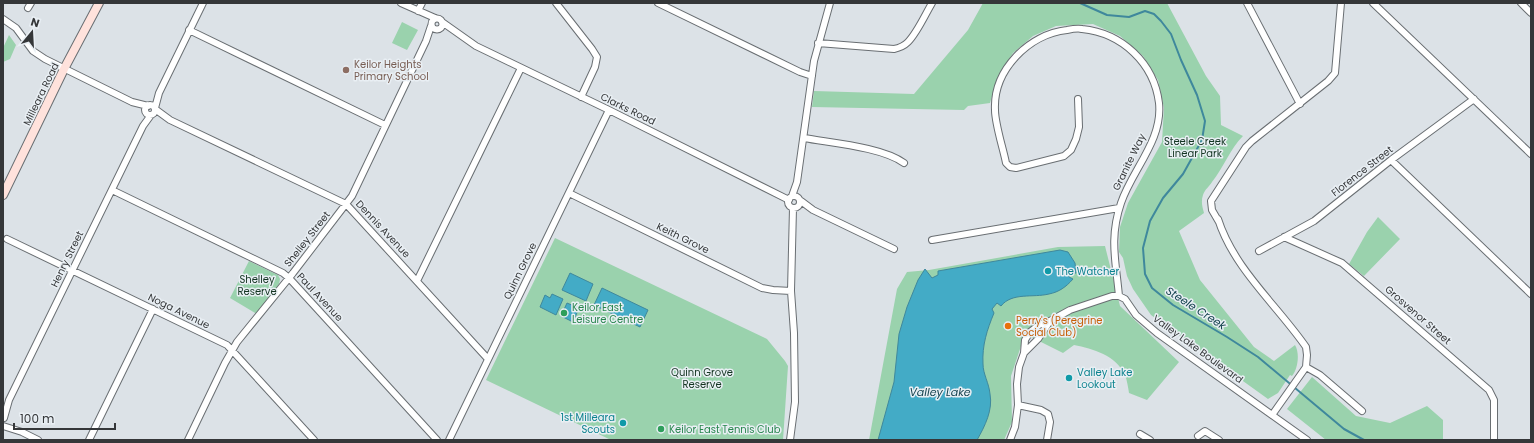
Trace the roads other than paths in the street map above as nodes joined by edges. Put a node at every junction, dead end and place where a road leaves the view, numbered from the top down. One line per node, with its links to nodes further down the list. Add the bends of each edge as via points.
1 (99, 3): 23 (main road, Milleara Road)
2 (203, 3): 19 (street, Henry Street)
3 (401, 3): 13 (street, Clarks Road)
4 (422, 3): 13 (street)
5 (556, 3): 25 (street, via 597,57)
6 (658, 3): 24 (street)
7 (830, 3): 21 (street)
8 (932, 3): 21 (street, via 908,43 902,47 894,49)
9 (1247, 3): 28 (street)
10 (1341, 3): 28 (street, via 1335,73)
11 (1373, 3): 27 (street)
12 (1521, 3): 14 (street)
13 (418, 11): 15 (street, Clarks Road); 18 (street, Clarks Road)
14 (1531, 13)
15 (435, 18): 17 (street, Clarks Road); 18 (street, via 432,20)
16 (3, 19): 23 (street, Dennis Avenue, via 16,28 33,51)
17 (442, 22): 18 (street, via 442,25); 20 (street, Clarks Road)
18 (435, 27): 20 (street, Clarks Road); 31 (street, Shelley Street)
19 (189, 30): 29 (street, Henry Street); 31 (street)
20 (460, 35): 22 (street, Clarks Road, via 476,46)
21 (818, 43): 24 (street)
22 (521, 68): 25 (street, Clarks Road); 51 (street)
23 (64, 69): 29 (street, Dennis Avenue); 38 (main road, Milleara Road)
24 (812, 76): 32 (street)
25 (581, 96): 30 (street, Clarks Road)
26 (1078, 99): 42 (street, Granite Way, via 1079,127 1071,150 1064,156 1016,168 1006,163 995,110 1002,75 1013,59 1028,44 1046,35 1081,28 1098,32 1120,42 1144,62 1153,80 1159,103 1158,122 1151,143)
27 (1474, 99): 33 (street); 34 (street, Florence Street)
28 (1300, 104): 60 (street, via 1246,147 1211,201 1212,210 1238,259 1306,347)
29 (150, 110): 36 (street, Henry Street); 40 (street, Dennis Avenue)
30 (609, 110): 37 (street, Quinn Grove); 39 (street, Clarks Road)
31 (385, 125): 40 (street, Shelley Street)
32 (804, 138): 35 (street, via 874,150 889,154); 39 (street)
33 (1531, 154)
34 (1391, 160): 44 (street, Florence Street, via 1314,221); 53 (street)
35 (904, 163)
36 (112, 190): 49 (street, Henry Street); 50 (street, Paul Avenue)
37 (569, 193): 52 (street, Keith Grove, via 762,288); 59 (street, Quinn Grove)
38 (3, 195)
39 (795, 199): 41 (street, via 800,205); 41 (street, via 789,204); 43 (street, Clarks Road)
40 (346, 204): 50 (street, Shelley Street); 51 (street, Dennis Avenue)
41 (795, 208): 43 (street, Clarks Road); 52 (street)
42 (1119, 208): 46 (street); 54 (street, Granite Way, via 1113,248)
43 (813, 210): 47 (street, Clarks Road)
44 (1284, 237): 48 (street, Florence Street); 81 (street, Grosvenor Street, via 1342,263 1489,390 1494,400)
45 (7, 238): 49 (street, Noga Avenue)
46 (932, 240)
47 (894, 249)
48 (1259, 251)
49 (73, 270): 55 (street, Noga Avenue); 61 (street, Henry Street)
50 (289, 278): 57 (street, Shelley Street); 73 (street, Paul Avenue)
51 (417, 281): 59 (street, Dennis Avenue)
52 (791, 291): 75 (street, via 795,402)
53 (1531, 294)
54 (1119, 296): 56 (street, via 1081,306); 65 (street, Valley Lake Boulevard, via 1125,299 1136,315 1157,333)
55 (153, 309): 57 (street, Noga Avenue, via 227,345); 70 (street)
56 (1050, 321): 58 (street, via 1038,339); 58 (street, via 1030,332 1025,340)
57 (232, 351): 71 (street, Shelley Street); 72 (street, Noga Avenue)
58 (1024, 352): 62 (street, via 1017,384)
59 (488, 359): 74 (street, Quinn Grove)
60 (1306, 367): 64 (street, via 1320,375); 65 (street)
61 (9, 400): 63 (street, Henry Street); 66 (street, Henry Street)
62 (1018, 405): 76 (street); 77 (street, via 1048,414 1050,422)
63 (3, 410)
64 (1362, 411)
65 (1272, 415): 80 (street, Valley Lake Boulevard)
66 (4, 421): 69 (street)
67 (1140, 434): 78 (street)
68 (1198, 436): 79 (street, via 1205,431)
69 (38, 440)
70 (89, 440)
71 (188, 440)
72 (314, 440)
73 (437, 440)
74 (449, 440)
75 (790, 440)
76 (1010, 440)
77 (1047, 440)
78 (1150, 440)
79 (1219, 440)
80 (1307, 440)
81 (1494, 440)

